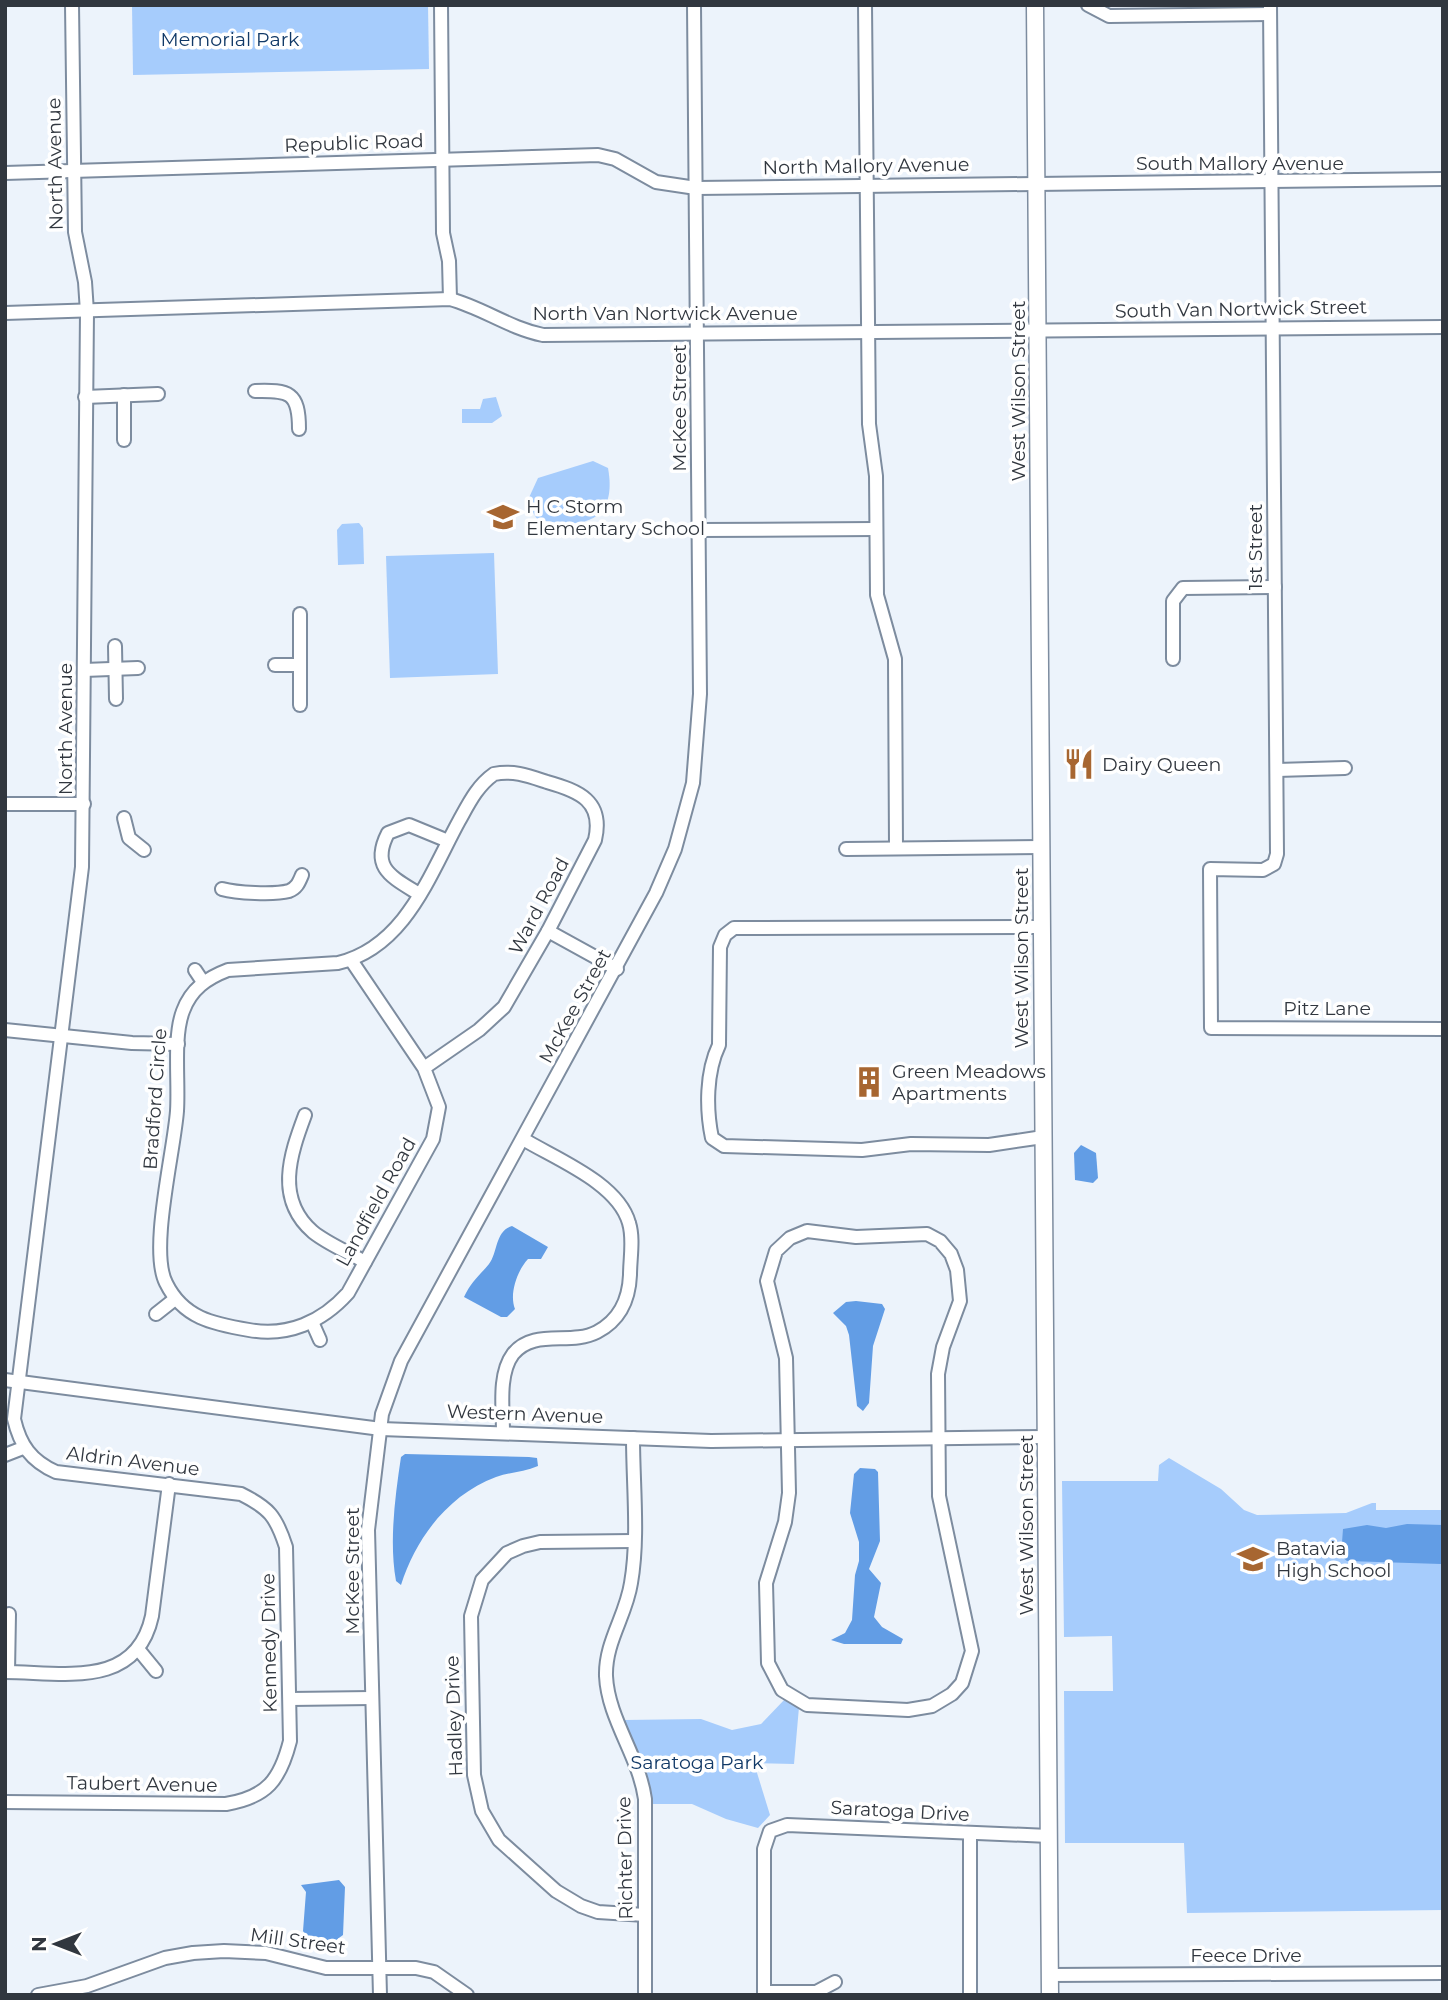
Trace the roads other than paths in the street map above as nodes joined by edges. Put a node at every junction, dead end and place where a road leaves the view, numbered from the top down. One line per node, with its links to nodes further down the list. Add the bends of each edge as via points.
1 (72, 5): 9 (street, North Avenue)
2 (441, 5): 8 (street)
3 (694, 5): 15 (street, McKee Street)
4 (865, 5): 14 (street)
5 (1035, 5): 13 (main road, West Wilson Street)
6 (1088, 5): 7 (street, via 1109,16)
7 (1270, 10): 12 (street, 1st Street)
8 (443, 159): 9 (street, Republic Road); 15 (street, Republic Road, via 598,155 615,159 656,182); 16 (street, via 443,233)
9 (73, 171): 10 (street, Republic Road); 17 (street, North Avenue, via 75,232)
10 (5, 173)
11 (1443, 180): 12 (street, South Mallory Avenue)
12 (1273, 181): 13 (street, South Mallory Avenue); 20 (street, 1st Street)
13 (1036, 184): 14 (street, North Mallory Avenue); 21 (main road, West Wilson Street)
14 (867, 185): 15 (street, North Mallory Avenue); 22 (street)
15 (696, 188): 23 (street, McKee Street)
16 (450, 299): 17 (street, North Van Nortwick Avenue); 23 (street, North Van Nortwick Avenue, via 543,335)
17 (87, 312): 18 (street, North Van Nortwick Avenue); 27 (street, North Avenue)
18 (5, 313)
19 (1443, 327): 20 (street, South Van Nortwick Street)
20 (1273, 328): 21 (street, South Van Nortwick Street); 32 (street, 1st Street)
21 (1039, 331): 22 (street, North Van Nortwick Avenue); 49 (main road, West Wilson Street)
22 (868, 332): 23 (street, North Van Nortwick Avenue); 30 (street)
23 (698, 334): 31 (street, McKee Street)
24 (255, 391): 28 (street, via 279,391 293,397 299,410)
25 (158, 394): 26 (street)
26 (124, 395): 27 (street); 29 (street)
27 (85, 397): 40 (street, North Avenue)
28 (299, 429)
29 (124, 440)
30 (875, 529): 31 (street); 50 (street, via 877,595 895,659)
31 (699, 530): 59 (street, McKee Street, via 700,694 693,783 675,849)
32 (1275, 587): 35 (street, via 1184,588 1173,601); 44 (street, 1st Street)
33 (300, 614): 37 (street)
34 (115, 646): 39 (street)
35 (1173, 659)
36 (275, 665): 37 (street)
37 (300, 665): 42 (street)
38 (138, 668): 39 (street)
39 (114, 669): 40 (street); 41 (street)
40 (84, 670): 46 (street, North Avenue)
41 (116, 699)
42 (300, 705)
43 (1345, 768): 44 (street)
44 (1277, 770): 62 (street, 1st Street, via 1275,864 1263,870 1210,869)
45 (5, 804): 46 (street)
46 (84, 804): 65 (street, North Avenue, via 82,867)
47 (124, 818): 52 (street, via 129,838)
48 (448, 841): 55 (street); 55 (street, via 409,825 388,833 380,848 388,874); 57 (street, Ward Road, via 481,784 494,774 514,772 580,793 591,804 598,828 589,855)
49 (1041, 847): 50 (street); 56 (main road, West Wilson Street)
50 (896, 848): 51 (street)
51 (846, 849)
52 (144, 850)
53 (302, 874): 54 (street, via 298,885 289,891)
54 (222, 889)
55 (419, 894): 58 (street, via 389,936)
56 (1041, 927): 69 (main road, West Wilson Street); 69 (street, via 734,928 720,947 719,1045 712,1060 709,1093 712,1138 724,1146 862,1150)
57 (548, 931): 59 (street); 67 (street, Ward Road, via 504,1007)
58 (351, 960): 61 (street, via 228,970); 67 (street, Landfield Road)
59 (617, 969): 70 (street, McKee Street)
60 (195, 970): 61 (street)
61 (203, 982): 66 (street, Bradford Circle, via 182,1013)
62 (1211, 1028): 63 (street, Pitz Lane)
63 (1443, 1029)
64 (5, 1030): 65 (street)
65 (63, 1037): 66 (street); 76 (street, North Avenue)
66 (178, 1044): 72 (street, Bradford Circle, via 177,1114 159,1255 164,1281)
67 (424, 1068): 71 (street, Landfield Road, via 439,1107 433,1139)
68 (305, 1115): 71 (street, via 287,1171 291,1199 313,1232)
69 (1043, 1138): 79 (main road, West Wilson Street)
70 (523, 1139): 77 (street, McKee Street, via 401,1361); 78 (street, via 602,1186 617,1200 630,1229 630,1281 623,1307 598,1331 579,1338 536,1339 513,1354 504,1377)
71 (365, 1262): 74 (street, Landfield Road, via 338,1304)
72 (174, 1298): 73 (street); 74 (street, Landfield Road, via 191,1314 216,1325 274,1332)
73 (156, 1314)
74 (312, 1322): 75 (street)
75 (320, 1340)
76 (12, 1380): 77 (street, Western Avenue); 83 (street, North Avenue, via 14,1419)
77 (380, 1429): 78 (street, Western Avenue); 92 (street, McKee Street, via 368,1530)
78 (503, 1432): 80 (street, Western Avenue)
79 (1047, 1437): 81 (street, Western Avenue); 97 (main road, West Wilson Street)
80 (633, 1438): 82 (street, Western Avenue); 87 (street, Richter Drive)
81 (939, 1439): 82 (street, Western Avenue); 82 (street, via 940,1361 960,1301 951,1254 928,1234 856,1237 807,1231 776,1251 767,1281 786,1358); 82 (street, via 941,1513 972,1651 969,1669 952,1694 932,1706 908,1710 819,1707 800,1702 782,1690 768,1663 764,1599 788,1507)
82 (789, 1440)
83 (23, 1448): 84 (street); 85 (street, Aldrin Avenue, via 56,1472)
84 (5, 1455)
85 (169, 1484): 86 (street, Aldrin Avenue, via 241,1494); 89 (street, via 152,1616)
86 (263, 1505): 93 (street, Kennedy Drive, via 278,1522 285,1547)
87 (633, 1541): 98 (street, Richter Drive, via 631,1585 609,1645 606,1676 611,1703 643,1785); 98 (street, Hadley Drive, via 523,1546 500,1559 482,1580 471,1616 474,1775 482,1811 499,1840 556,1891 598,1912)
88 (9, 1614): 91 (street)
89 (138, 1649): 90 (street); 91 (street, via 104,1671)
90 (156, 1671)
91 (7, 1672)
92 (372, 1698): 93 (street); 99 (street, McKee Street)
93 (290, 1699): 94 (street, Kennedy Drive, via 290,1741 284,1766)
94 (273, 1784): 95 (street, Taubert Avenue, via 242,1801 226,1804)
95 (5, 1802)
96 (970, 1833): 97 (street, Saratoga Drive); 103 (street, Saratoga Drive, via 787,1825 770,1831 764,1849); 108 (street)
97 (1049, 1836): 101 (main road, West Wilson Street)
98 (645, 1915): 107 (street, Richter Drive)
99 (379, 1968): 104 (street, Mill Street, via 326,1968 247,1952 192,1953 87,1986); 105 (street, McKee Street); 106 (street, Mill Street, via 434,1972)
100 (1443, 1973): 101 (street, Feece Drive)
101 (1050, 1975): 109 (main road, West Wilson Street)
102 (835, 1982): 103 (street, via 816,1992)
103 (764, 1993)
104 (38, 1995)
105 (380, 1995)
106 (467, 1995)
107 (645, 1995)
108 (970, 1995)
109 (1050, 1995)

